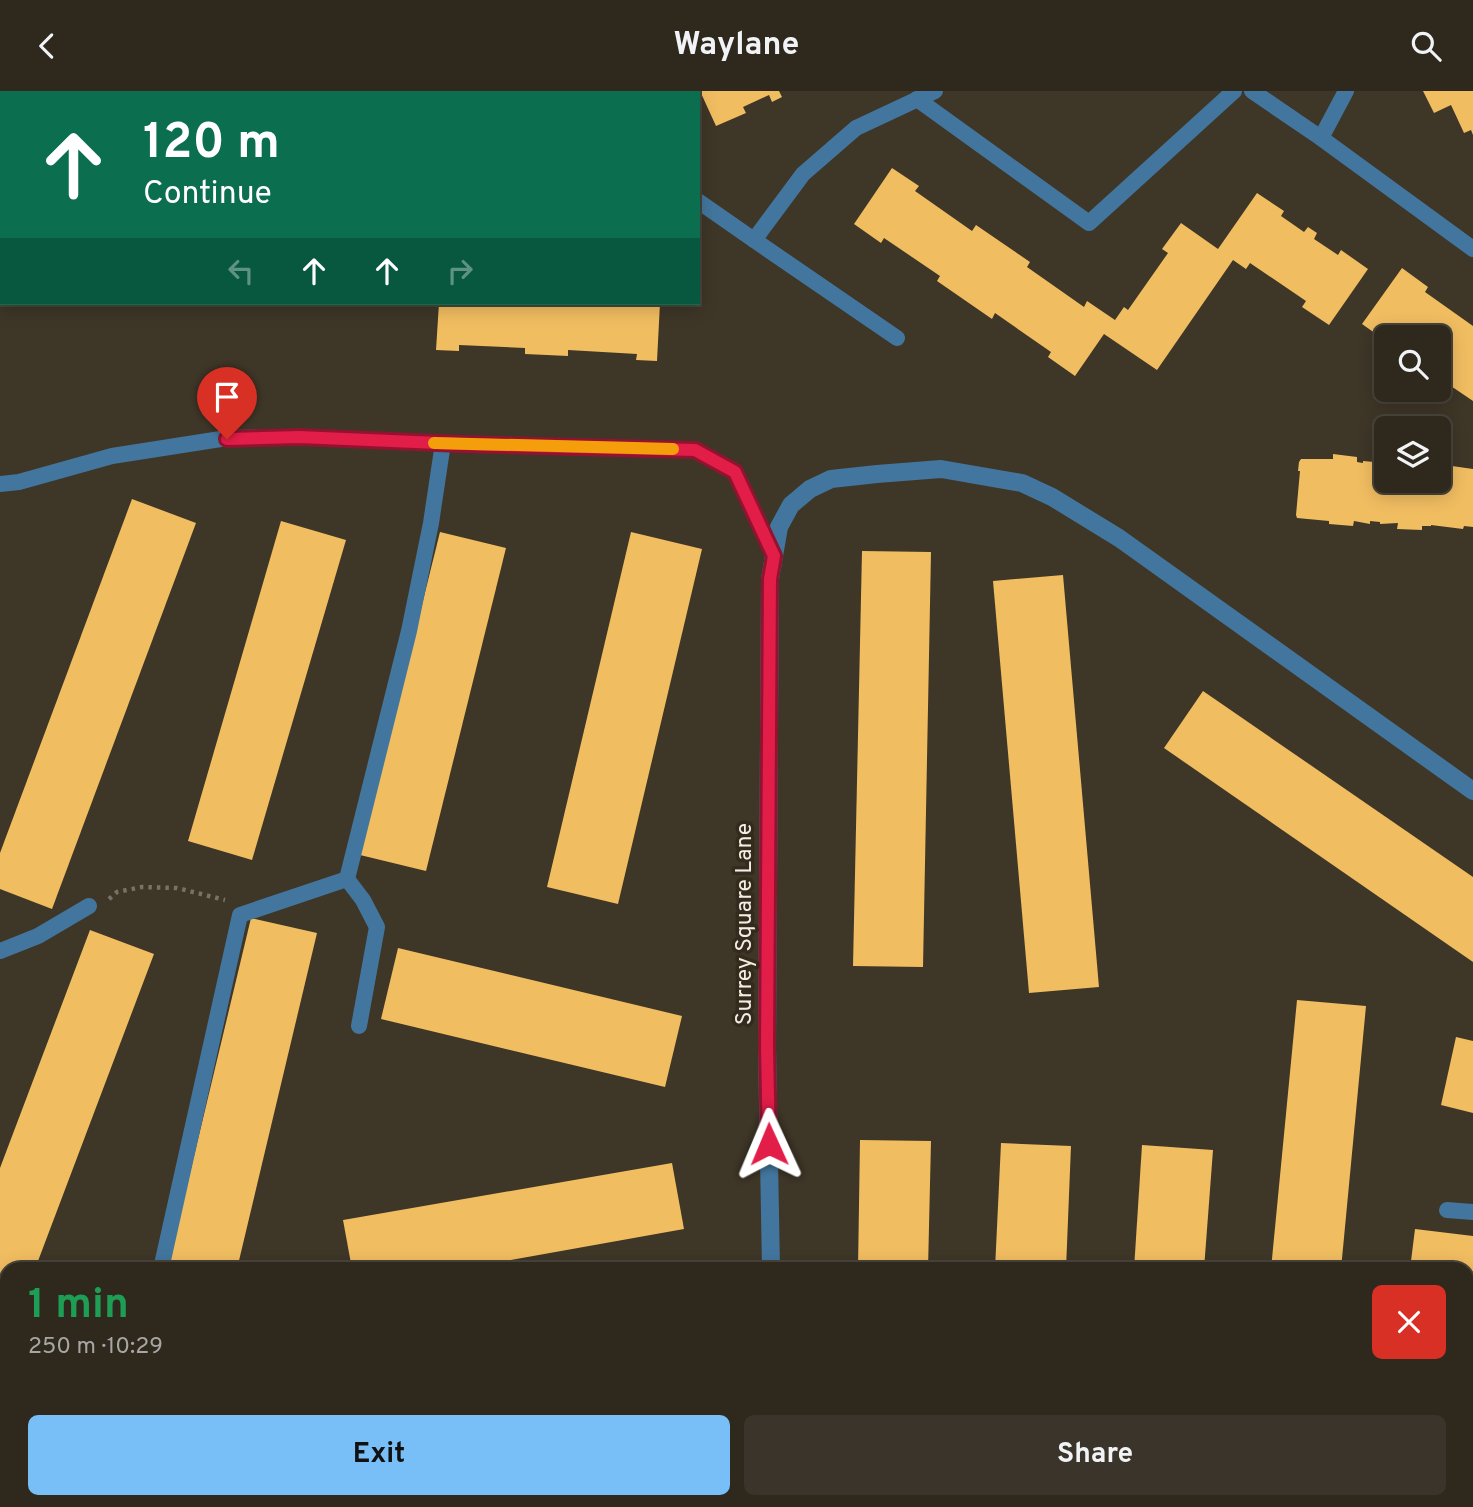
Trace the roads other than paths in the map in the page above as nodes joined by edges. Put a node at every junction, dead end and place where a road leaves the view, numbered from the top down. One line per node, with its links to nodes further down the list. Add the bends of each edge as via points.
1 (936, 91): 5 (lane)
2 (1234, 91): 5 (lane, via 1089,223)
3 (1252, 91): 6 (lane)
4 (1346, 91): 6 (lane)
5 (917, 99): 8 (lane, via 856,128 803,174)
6 (1321, 138): 9 (lane)
7 (700, 202): 8 (lane)
8 (754, 240): 10 (lane)
9 (1473, 249)
10 (897, 338)
11 (443, 443): 12 (lane, via 227,439 112,456); 13 (lane, via 695,450 735,472); 15 (lane, via 409,631)
12 (0, 484)
13 (774, 556): 14 (street, Surrey Square Lane, via 779,527 792,505 831,479 941,469 1022,483 1119,538); 22 (street, Surrey Square Lane, via 770,579 767,1058)
14 (1473, 791)
15 (347, 879): 18 (lane, via 377,927); 21 (lane, via 240,915)
16 (95, 907): 17 (lane)
17 (0, 951)
18 (359, 1026)
19 (1447, 1210): 20 (lane)
20 (1473, 1212)
21 (163, 1262)
22 (771, 1262)

